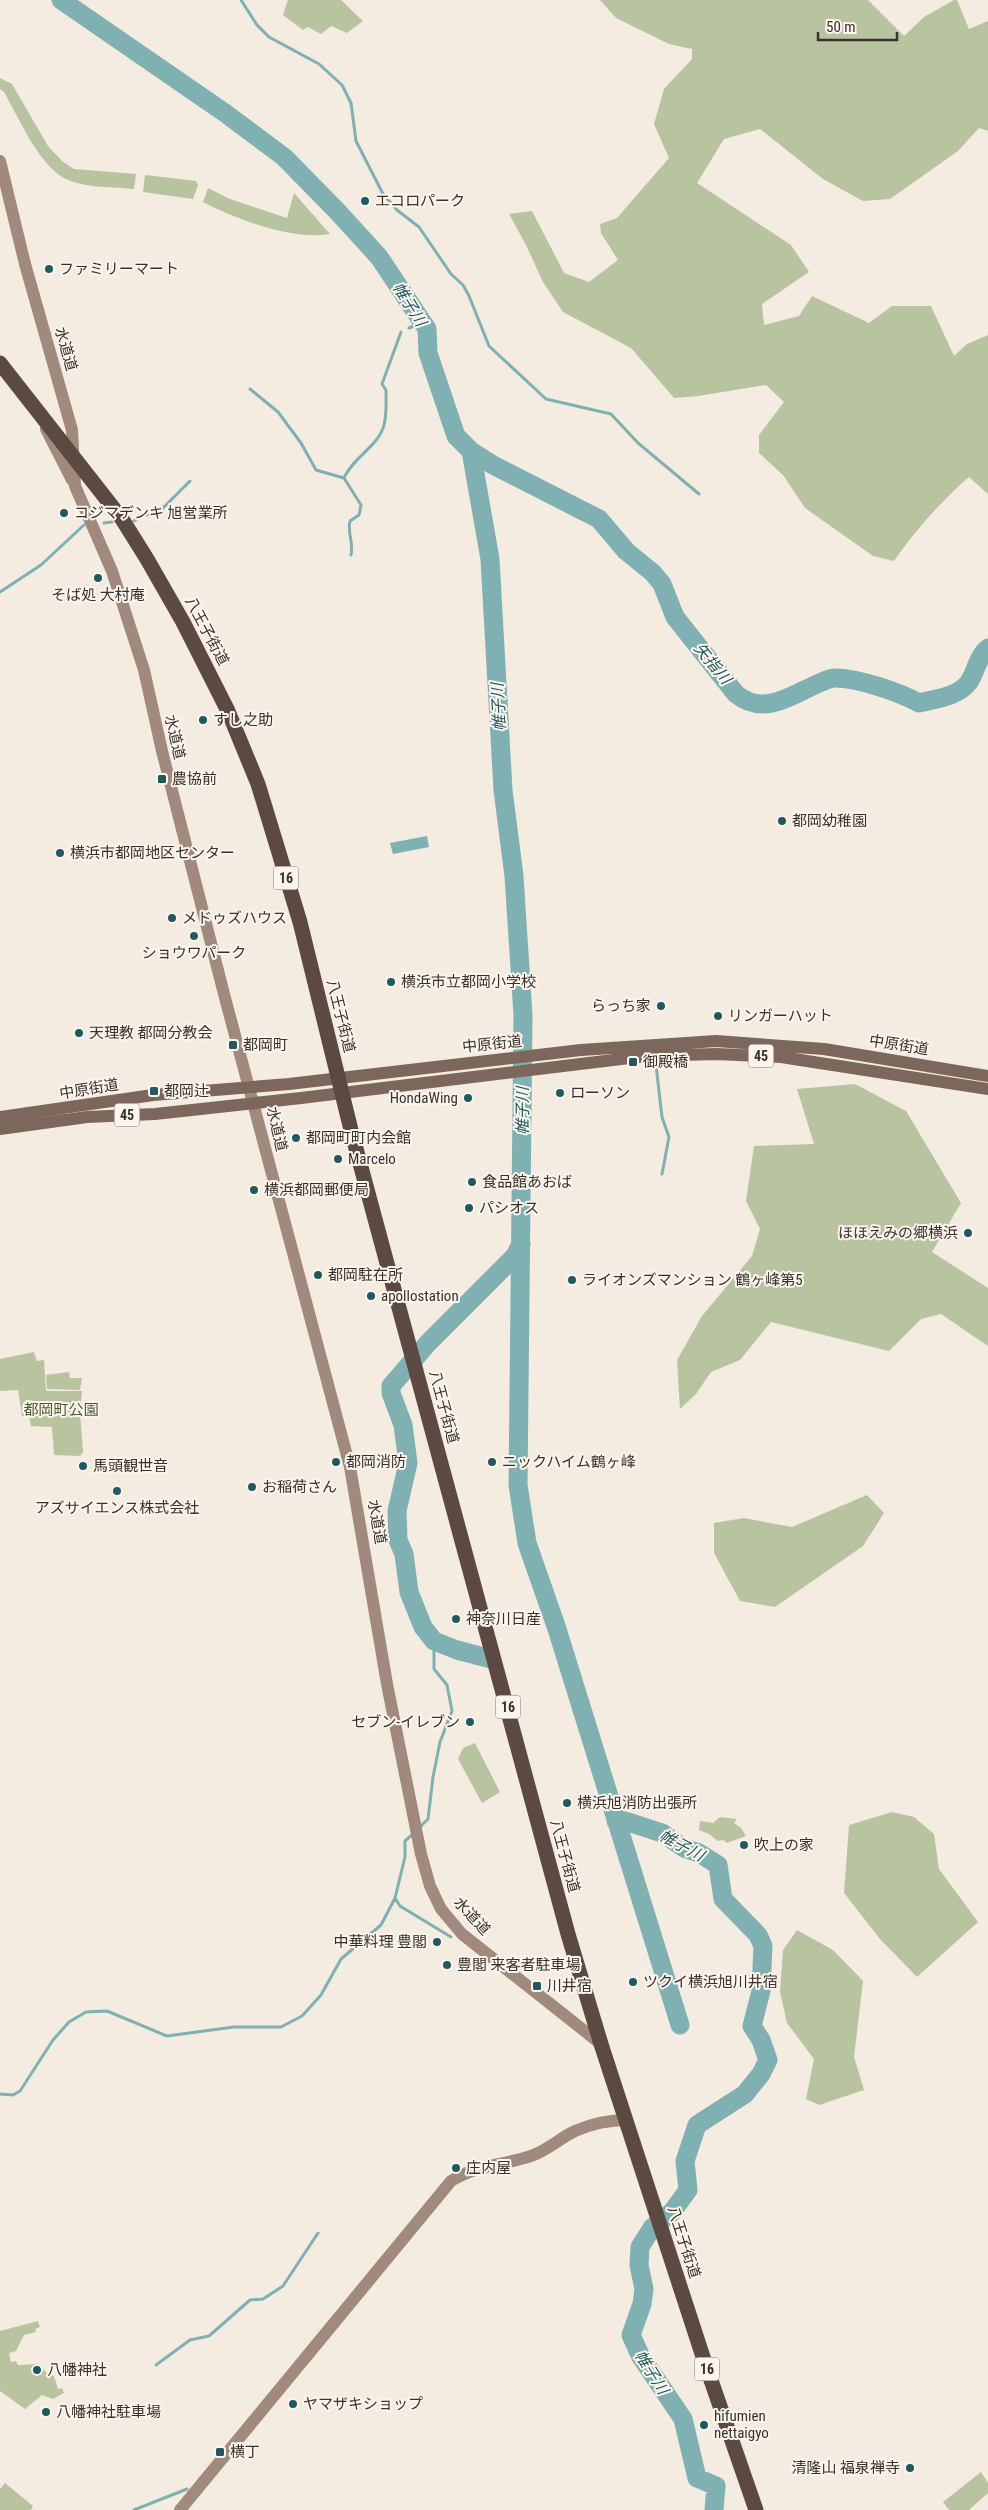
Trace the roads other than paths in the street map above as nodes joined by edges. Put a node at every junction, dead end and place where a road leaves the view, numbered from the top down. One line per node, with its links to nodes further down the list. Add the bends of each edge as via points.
1 (0, 161): 4 (street, 水道道, via 72,430)
2 (0, 363): 3 (highway, 八王子街道 / 16)
3 (34, 405): 4 (highway, 八王子街道 / 16); 5 (street)
4 (72, 455): 5 (street, 水道道); 7 (highway, 八王子街道 / 16, via 122,519 147,559 228,711 258,784 297,914)
5 (76, 486): 8 (street, 水道道, via 112,571 144,670)
6 (988, 1076): 7 (main road, 中原街道 / 45, via 824,1048 748,1042 511,1057)
7 (340, 1085): 8 (main road, 中原街道 / 45); 9 (main road, 中原街道 / 45, via 512,1072 646,1056 718,1054 781,1057); 10 (main road, 中原街道 / 45); 13 (highway, 八王子街道 / 16, via 568,1934)
8 (250, 1088): 10 (street, 水道道); 11 (main road, 中原街道 / 45, via 153,1095)
9 (988, 1089)
10 (254, 1103): 12 (main road, 中原街道 / 45, via 155,1114 87,1117); 13 (street, 水道道, via 350,1467 387,1684 420,1854 430,1886 441,1909 462,1934)
11 (0, 1117)
12 (0, 1129)
13 (601, 2044): 14 (highway, 八王子街道 / 16)
14 (627, 2120): 15 (street, via 612,2120 574,2132 536,2154 487,2166 451,2180); 16 (highway, 八王子街道 / 16)
15 (180, 2510)
16 (756, 2510)

